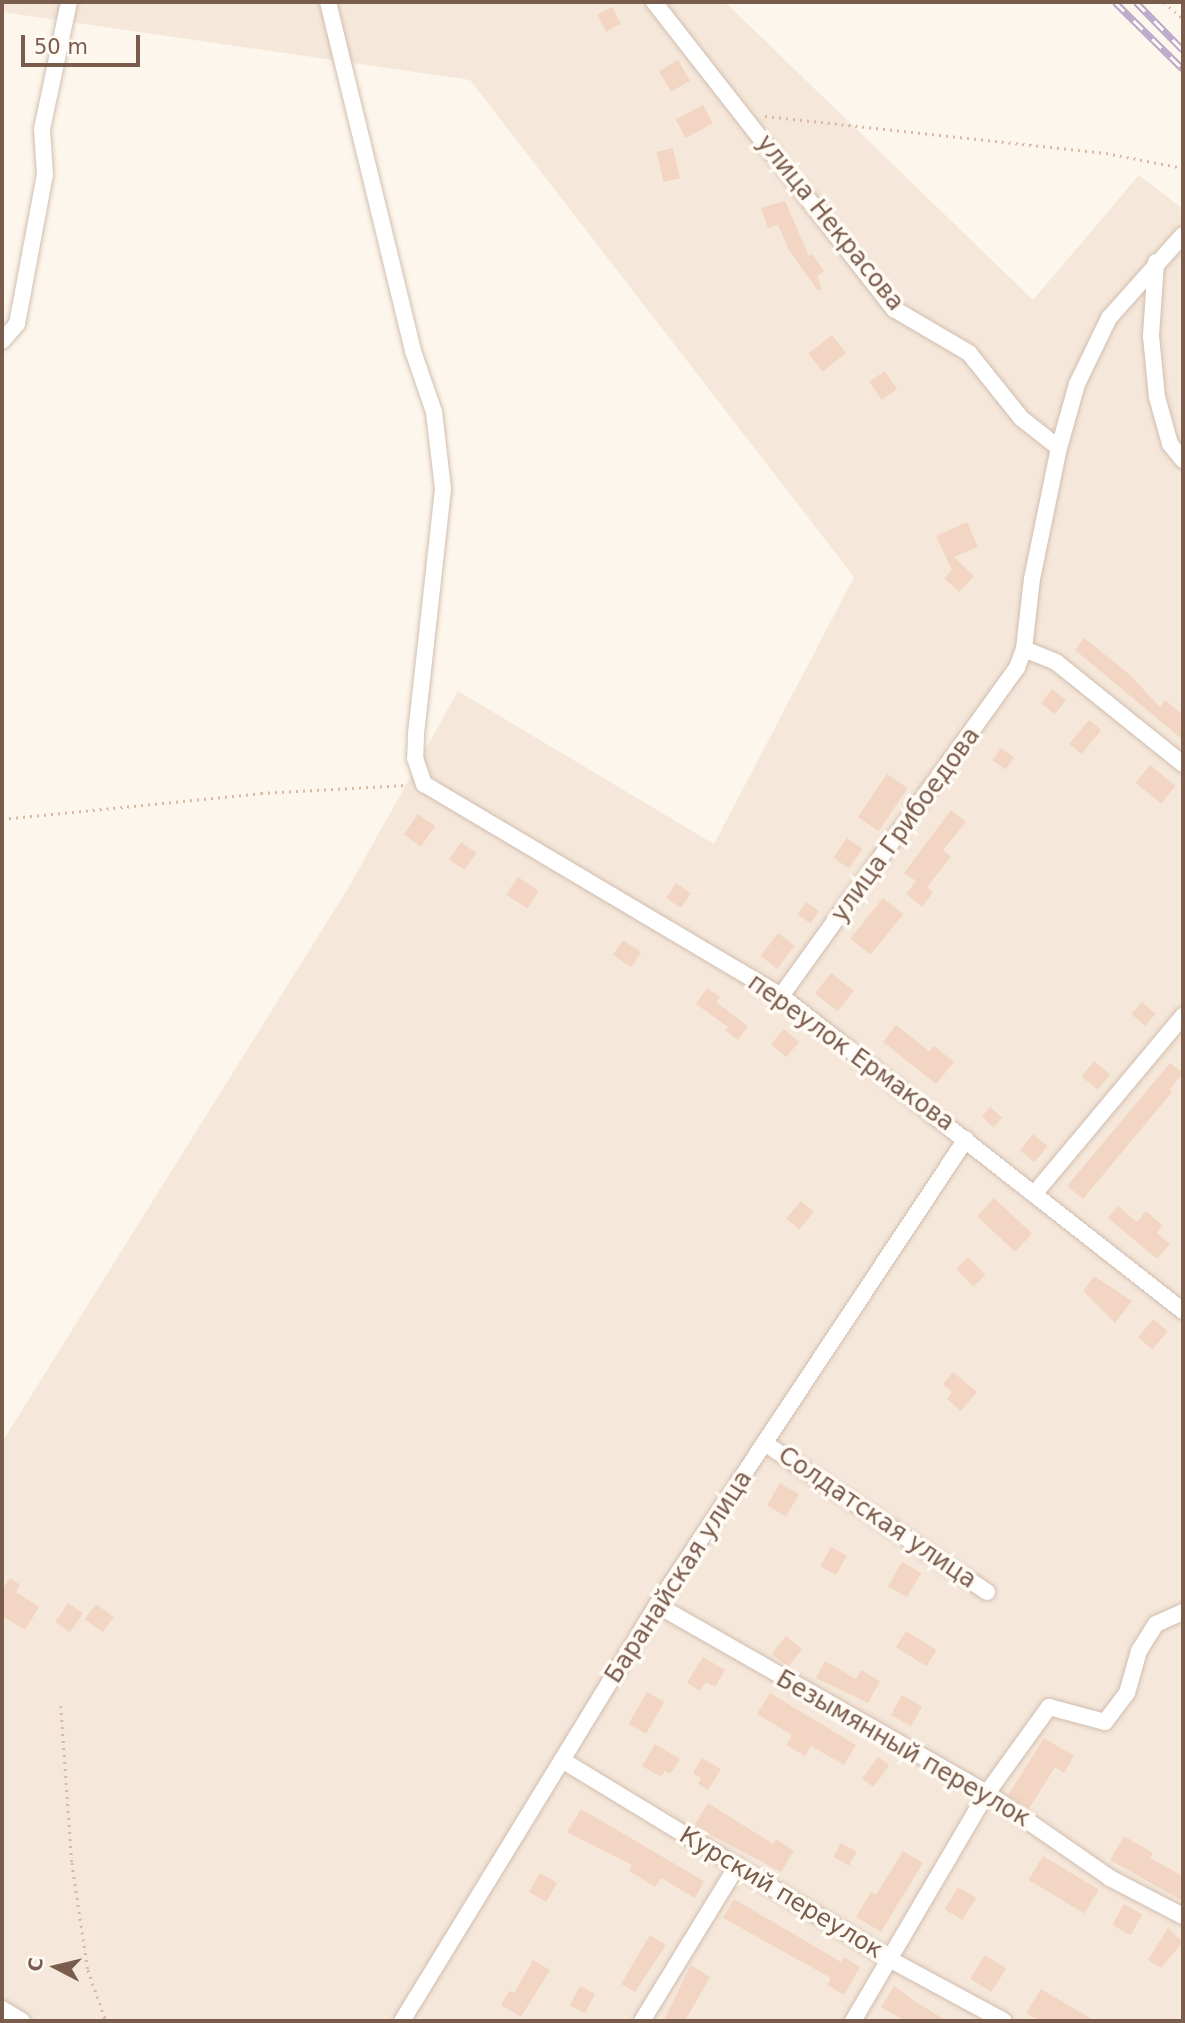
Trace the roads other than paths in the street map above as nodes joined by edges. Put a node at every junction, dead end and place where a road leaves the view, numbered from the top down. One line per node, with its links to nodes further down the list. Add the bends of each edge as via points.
1 (69, 2): 6 (street, via 42,129 45,175 17,324)
2 (328, 2): 11 (street, переулок Ермакова, via 413,351 434,412 443,489 416,736 415,758 424,783)
3 (654, 2): 7 (street, улица Некрасова, via 894,309 969,353 1021,418)
4 (1183, 235): 5 (street, улица Грибоедова)
5 (1156, 262): 7 (street, улица Грибоедова, via 1110,318 1090,353); 8 (street, via 1151,336 1157,397 1170,444)
6 (2, 341)
7 (1059, 448): 9 (street, улица Грибоедова, via 1032,579)
8 (1183, 460)
9 (1024, 649): 10 (street, via 1056,662); 11 (street, улица Грибоедова, via 1008,685)
10 (1183, 764)
11 (781, 996): 13 (street, переулок Ермакова)
12 (1183, 1016): 14 (street)
13 (966, 1139): 14 (street, переулок Ермакова); 16 (street, Баранайская улица)
14 (1035, 1193): 15 (street, переулок Ермакова)
15 (1183, 1311)
16 (766, 1444): 17 (street, Солдатская улица); 18 (street, Баранайская улица)
17 (987, 1592)
18 (657, 1605): 20 (street, Баранайская улица); 21 (street, Безымянный переулок)
19 (1183, 1612): 21 (street, via 1156,1624 1139,1651 1127,1693 1105,1722 1049,1707)
20 (562, 1760): 22 (street, Курский переулок); 27 (street, Баранайская улица)
21 (987, 1793): 23 (street, Безымянный переулок, via 1110,1878); 24 (street)
22 (737, 1866): 24 (street, Курский переулок); 28 (street)
23 (1183, 1916)
24 (891, 1960): 29 (street); 30 (street, Курский переулок)
25 (2, 2009): 26 (street)
26 (22, 2021)
27 (402, 2021)
28 (642, 2021)
29 (853, 2021)
30 (1004, 2021)

